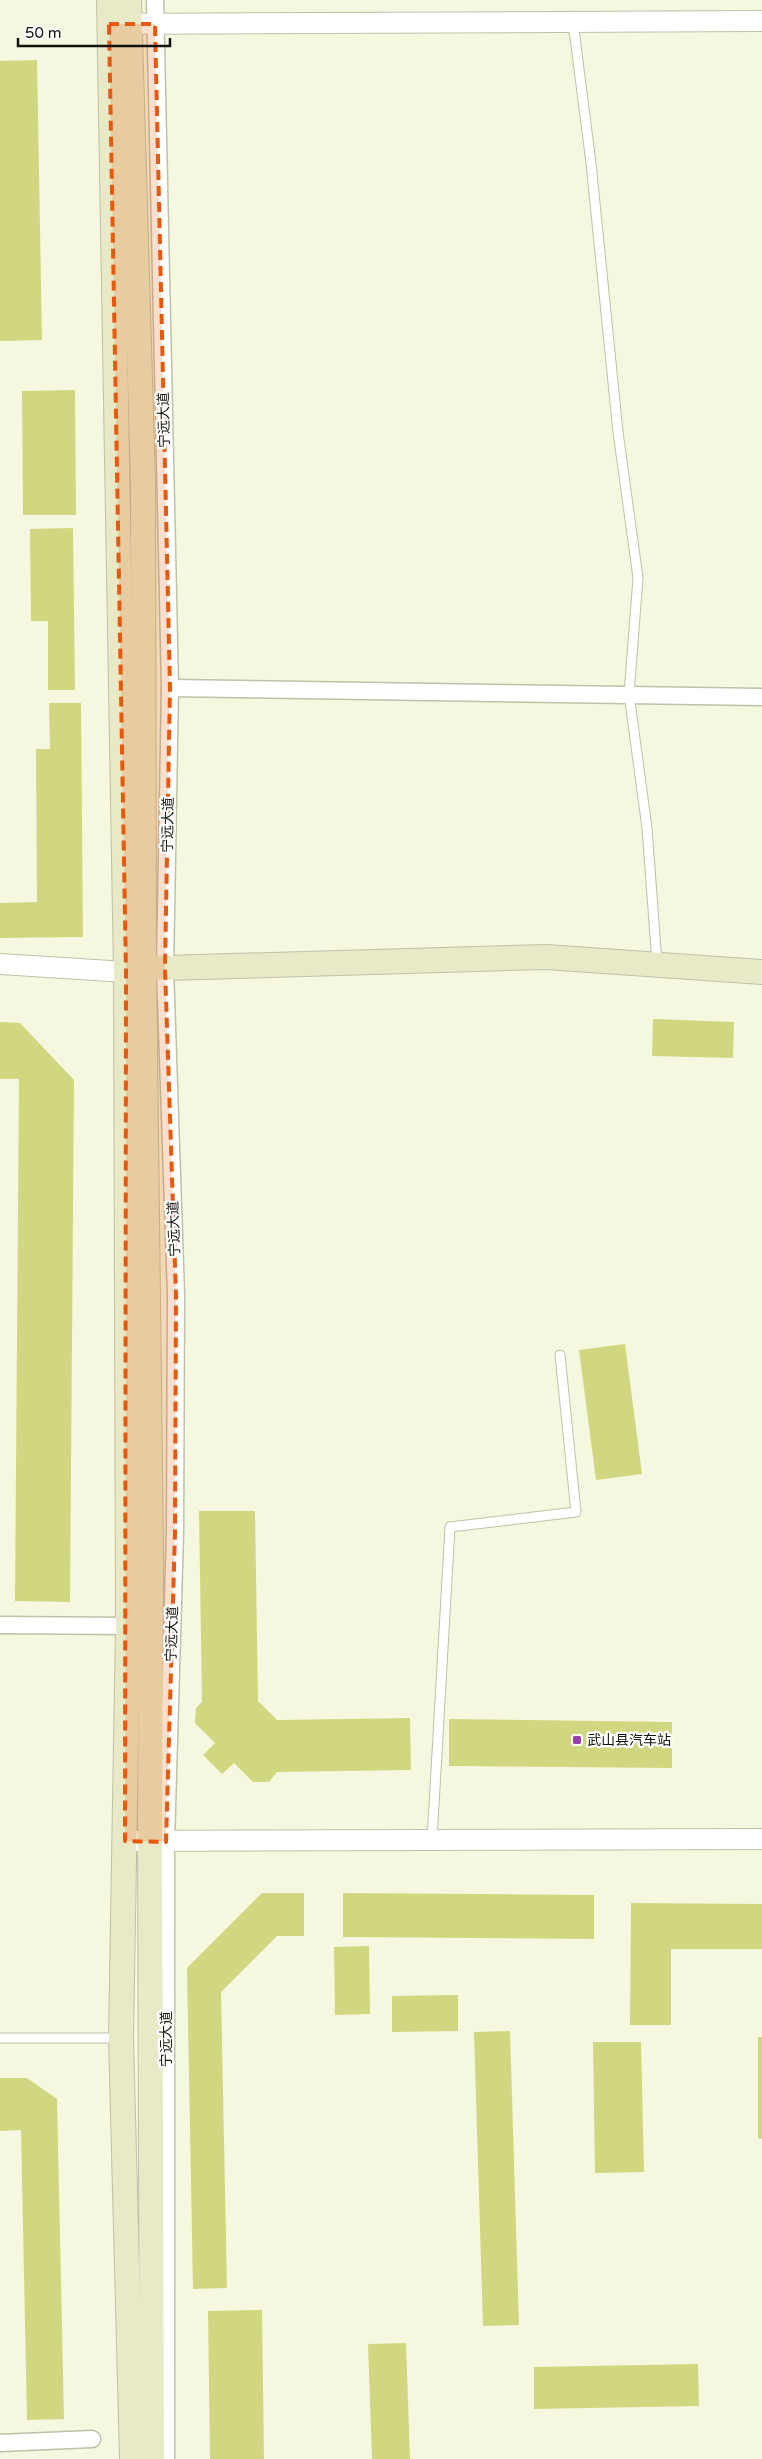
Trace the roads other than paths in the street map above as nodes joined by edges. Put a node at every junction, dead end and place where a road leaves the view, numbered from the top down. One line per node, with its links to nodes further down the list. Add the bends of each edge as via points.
1 (109, 0): 6 (main road, 宁远大道)
2 (129, 0): 6 (main road, 宁远大道)
3 (155, 0): 7 (street, 宁远大道)
4 (573, 21): 5 (street); 7 (street); 9 (lane, via 591,162 618,432 638,578)
5 (762, 21)
6 (119, 24): 7 (street); 13 (main road, 宁远大道, via 142,483)
7 (155, 24): 8 (street, 宁远大道)
8 (170, 688): 9 (street); 13 (street, 宁远大道)
9 (629, 694): 10 (street); 12 (lane, via 647,828)
10 (762, 697)
11 (0, 964): 13 (street)
12 (657, 965): 13 (main road, via 546,957); 14 (main road)
13 (145, 969): 17 (main road, 宁远大道); 20 (main road, 宁远大道, via 151,1552)
14 (762, 972)
15 (560, 1355): 21 (lane, via 576,1512 450,1527)
16 (0, 1625): 17 (street)
17 (128, 1626): 19 (main road, 宁远大道)
18 (762, 1839): 21 (street)
19 (124, 1840): 20 (street); 23 (main road, 宁远大道)
20 (158, 1841): 21 (street); 27 (main road, 宁远大道); 28 (street, 宁远大道)
21 (432, 1841)
22 (0, 2038): 23 (lane)
23 (121, 2038): 26 (main road, 宁远大道)
24 (92, 2439): 25 (street)
25 (0, 2443)
26 (132, 2459)
27 (152, 2459)
28 (166, 2459)

